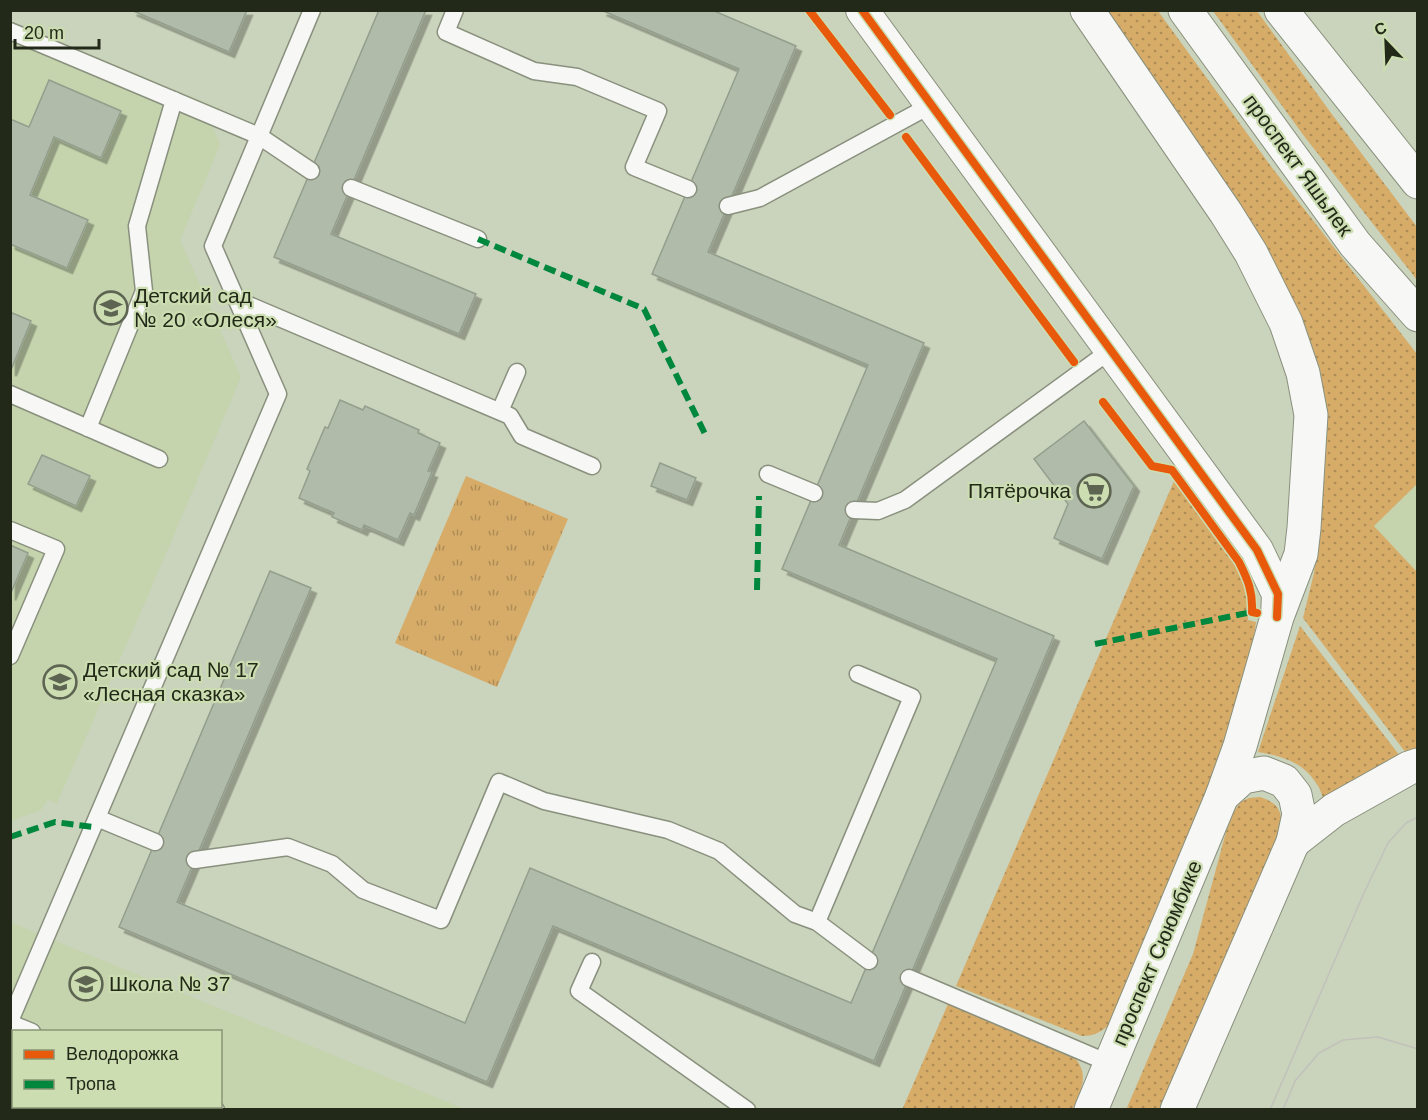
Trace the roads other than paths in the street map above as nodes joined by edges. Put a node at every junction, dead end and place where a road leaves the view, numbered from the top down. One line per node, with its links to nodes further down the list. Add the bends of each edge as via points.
1 (312, 10): 10 (lane)
2 (455, 10): 14 (lane, via 446,32 534,71 578,77 658,111 634,166)
3 (862, 10): 9 (street)
4 (1087, 10): 30 (main road, проспект Сююмбике, via 1251,253 1286,323 1303,373 1311,415 1304,528 1301,554)
5 (1185, 10): 18 (main road, проспект Яшьлек, via 1355,244)
6 (1281, 10): 12 (main road)
7 (10, 31): 8 (lane)
8 (174, 100): 10 (lane); 23 (lane, via 137,226 144,291)
9 (931, 105): 15 (lane, via 760,198); 19 (street)
10 (259, 136): 11 (lane); 17 (lane, via 213,246)
11 (311, 171)
12 (1418, 182)
13 (351, 188): 16 (lane)
14 (688, 189)
15 (728, 206)
16 (478, 239)
17 (237, 300): 22 (lane); 36 (lane, via 279,394)
18 (1418, 315)
19 (1111, 350): 28 (lane, via 905,500 878,511); 30 (street, via 1257,550 1278,594)
20 (516, 372): 22 (lane)
21 (10, 394): 23 (lane)
22 (500, 411): 25 (lane, via 510,416 522,436)
23 (88, 428): 24 (lane)
24 (159, 459)
25 (592, 466)
26 (768, 474): 27 (lane)
27 (814, 493)
28 (854, 510)
29 (10, 530): 31 (lane, via 56,549)
30 (1277, 617): 35 (main road, проспект Сююмбике)
31 (15, 634): 32 (lane)
32 (10, 656)
33 (858, 674): 40 (lane, via 912,697)
34 (1418, 765): 38 (main road, via 1334,810)
35 (1222, 796): 38 (main road, via 1243,777 1264,773 1284,781 1295,795 1299,814); 46 (main road, проспект Сююмбике)
36 (97, 818): 37 (lane); 44 (lane)
37 (155, 842)
38 (1293, 842): 49 (main road)
39 (195, 860): 40 (lane, via 288,847 332,864 363,890 441,920 499,782 544,801 668,830 719,852 795,914)
40 (817, 922): 41 (lane)
41 (868, 961)
42 (591, 962): 48 (lane, via 579,991)
43 (909, 978): 46 (lane)
44 (10, 1022): 45 (lane)
45 (28, 1030)
46 (1111, 1064): 47 (main road, проспект Сююмбике)
47 (1091, 1109)
48 (747, 1110)
49 (1177, 1110)

